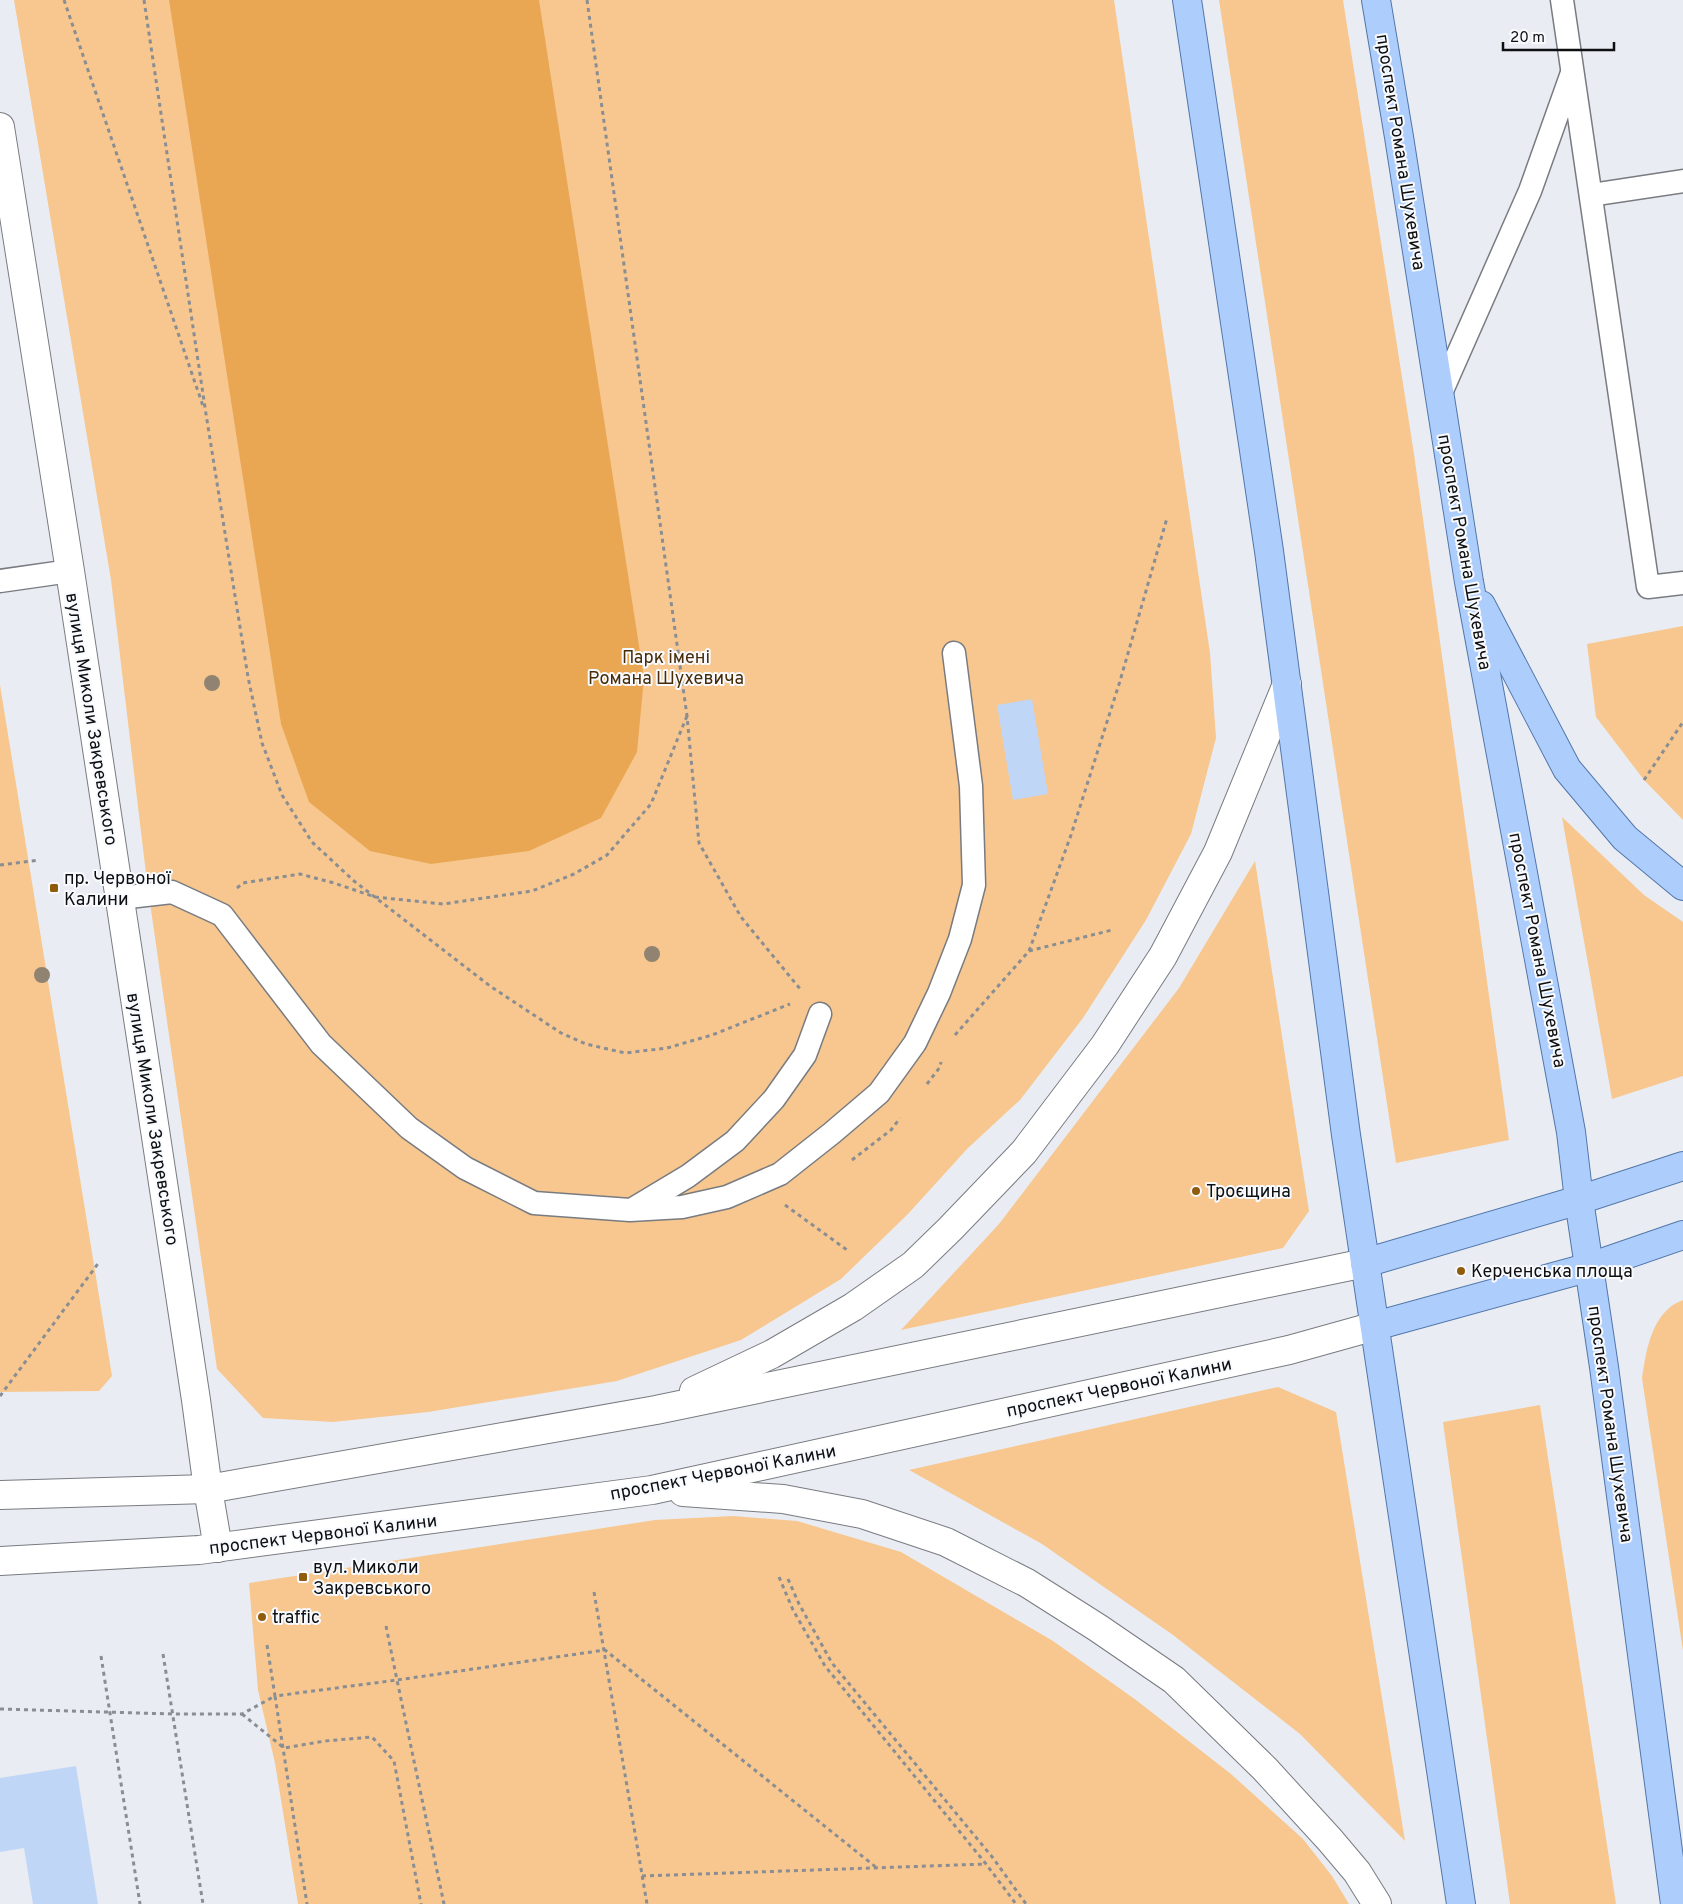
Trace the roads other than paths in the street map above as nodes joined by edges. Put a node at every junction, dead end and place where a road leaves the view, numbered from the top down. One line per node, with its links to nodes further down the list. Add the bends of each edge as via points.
1 (1187, 0): 14 (main road)
2 (1376, 0): 8 (main road, проспект Романа Шухевича)
3 (1562, 0): 4 (lane)
4 (1573, 70): 7 (lane); 8 (lane, via 1530,191)
5 (0, 127): 9 (main road, вулиця Миколи Закревського)
6 (1683, 181): 7 (lane)
7 (1591, 195): 12 (lane, via 1648,587)
8 (1440, 395): 11 (main road, проспект Романа Шухевича)
9 (70, 571): 10 (lane); 16 (main road, вулиця Миколи Закревського)
10 (0, 581)
11 (1469, 582): 15 (main road, via 1567,769 1625,838); 19 (main road, проспект Романа Шухевича, via 1563,1084)
12 (1683, 583)
13 (954, 653): 20 (lane, via 971,786 974,885 960,939 915,1043 879,1093 780,1174 727,1198 682,1207)
14 (1287, 684): 22 (main road); 25 (main road, via 1218,852 1163,956 1105,1045 1024,1152 913,1265 853,1307 772,1354)
15 (1683, 886)
16 (120, 898): 20 (lane, via 172,892 222,915 321,1044 409,1128 465,1168 534,1203); 26 (main road, вулиця Миколи Закревського)
17 (820, 1014): 20 (lane, via 805,1055 774,1099 735,1140 688,1176)
18 (1683, 1166): 19 (main road)
19 (1579, 1200): 22 (main road); 23 (main road, проспект Романа Шухевича)
20 (630, 1210)
21 (1683, 1235): 23 (main road)
22 (1365, 1263): 24 (main road); 25 (main road)
23 (1590, 1267): 24 (main road); 33 (main road, проспект Романа Шухевича)
24 (1375, 1326): 27 (main road, проспект Червоної Калини, via 1289,1350); 32 (main road)
25 (656, 1410): 26 (main road)
26 (208, 1489): 28 (main road); 29 (main road, вулиця Миколи Закревського)
27 (652, 1490): 29 (main road, проспект Червоної Калини); 31 (main road, via 783,1499 862,1514 946,1542 1026,1583 1174,1680 1265,1769 1330,1840 1357,1872)
28 (0, 1495)
29 (218, 1548): 30 (main road, проспект Червоної Калини)
30 (0, 1561)
31 (1377, 1904)
32 (1461, 1904)
33 (1675, 1904)

